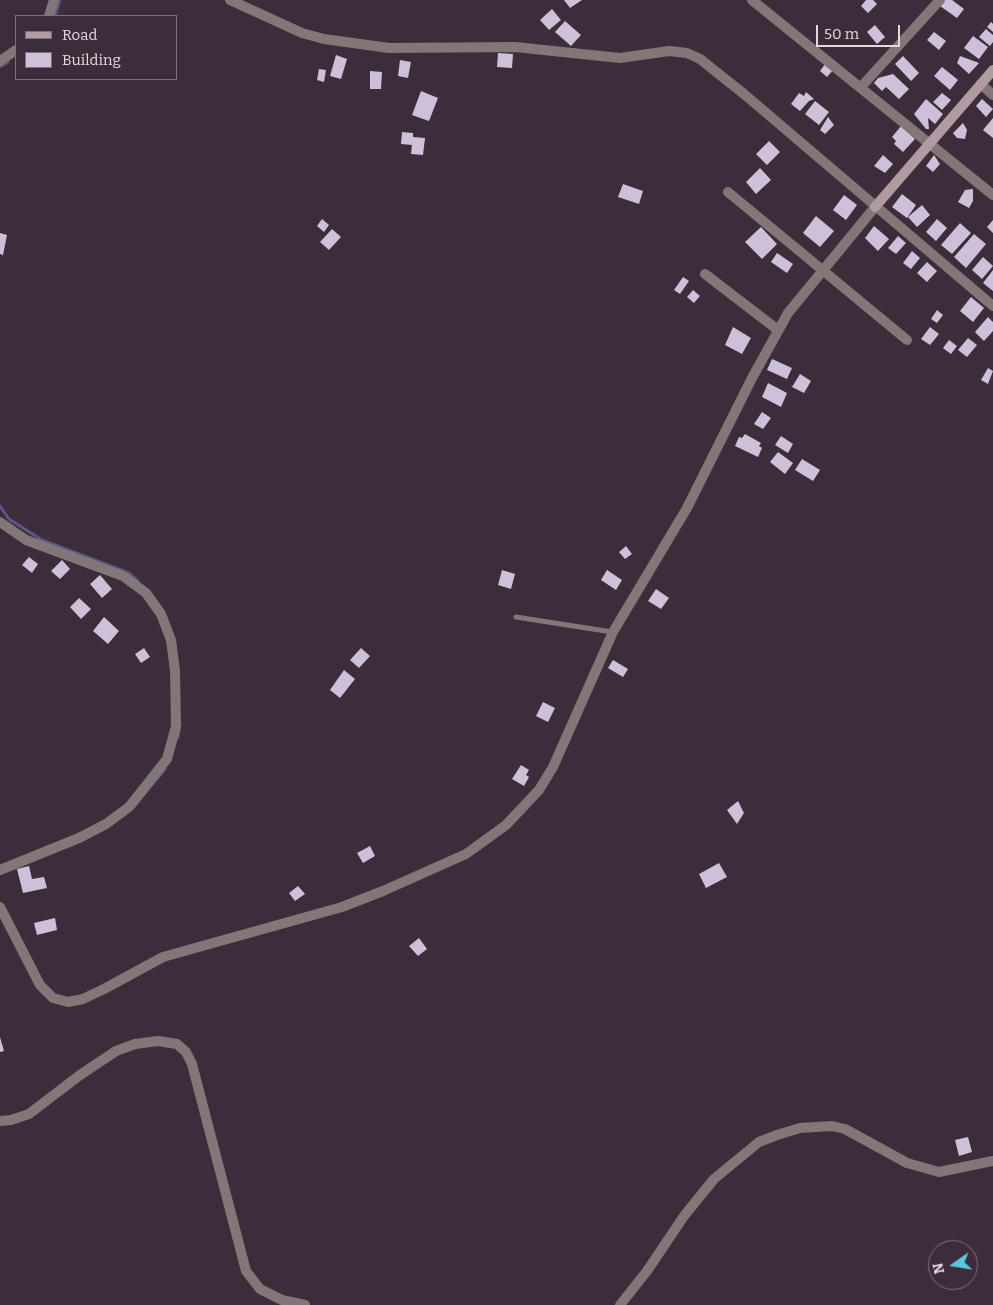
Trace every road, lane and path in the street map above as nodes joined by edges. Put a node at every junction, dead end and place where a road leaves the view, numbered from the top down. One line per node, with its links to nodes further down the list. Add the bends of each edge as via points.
1 (54, 0): 5 (street)
2 (230, 0): 15 (street, via 324,40 389,48 514,47 620,58 670,51 687,53 700,59 744,94)
3 (752, 0): 10 (street)
4 (940, 0): 10 (street)
5 (48, 15)
6 (15, 51): 7 (street)
7 (0, 61)
8 (993, 70): 9 (street)
9 (981, 84): 11 (street); 12 (street)
10 (861, 86): 12 (street)
11 (993, 95)
12 (930, 143): 14 (street); 15 (street)
13 (728, 192): 16 (street)
14 (993, 194)
15 (875, 207): 16 (street); 18 (street)
16 (823, 269): 19 (street, via 801,294); 20 (street)
17 (706, 274): 19 (street)
18 (993, 306)
19 (778, 330): 23 (street, via 687,508)
20 (907, 340)
21 (0, 522): 24 (street, via 26,540 123,576 146,593 161,614 171,640 176,726 167,759 129,807 79,838)
22 (516, 617): 23 (lane)
23 (613, 632): 25 (street, via 553,767 539,790 489,839 425,873 342,907 164,957 83,999 68,1002 53,998 40,984)
24 (0, 870)
25 (0, 906)
26 (0, 1121): 28 (street, via 29,1114 116,1051 158,1041 177,1044 192,1064 246,1271 260,1289 282,1300)
27 (993, 1161): 29 (street, via 939,1172 907,1163 846,1129 832,1126 800,1128 777,1135 759,1142 714,1179)
28 (306, 1305)
29 (620, 1305)

